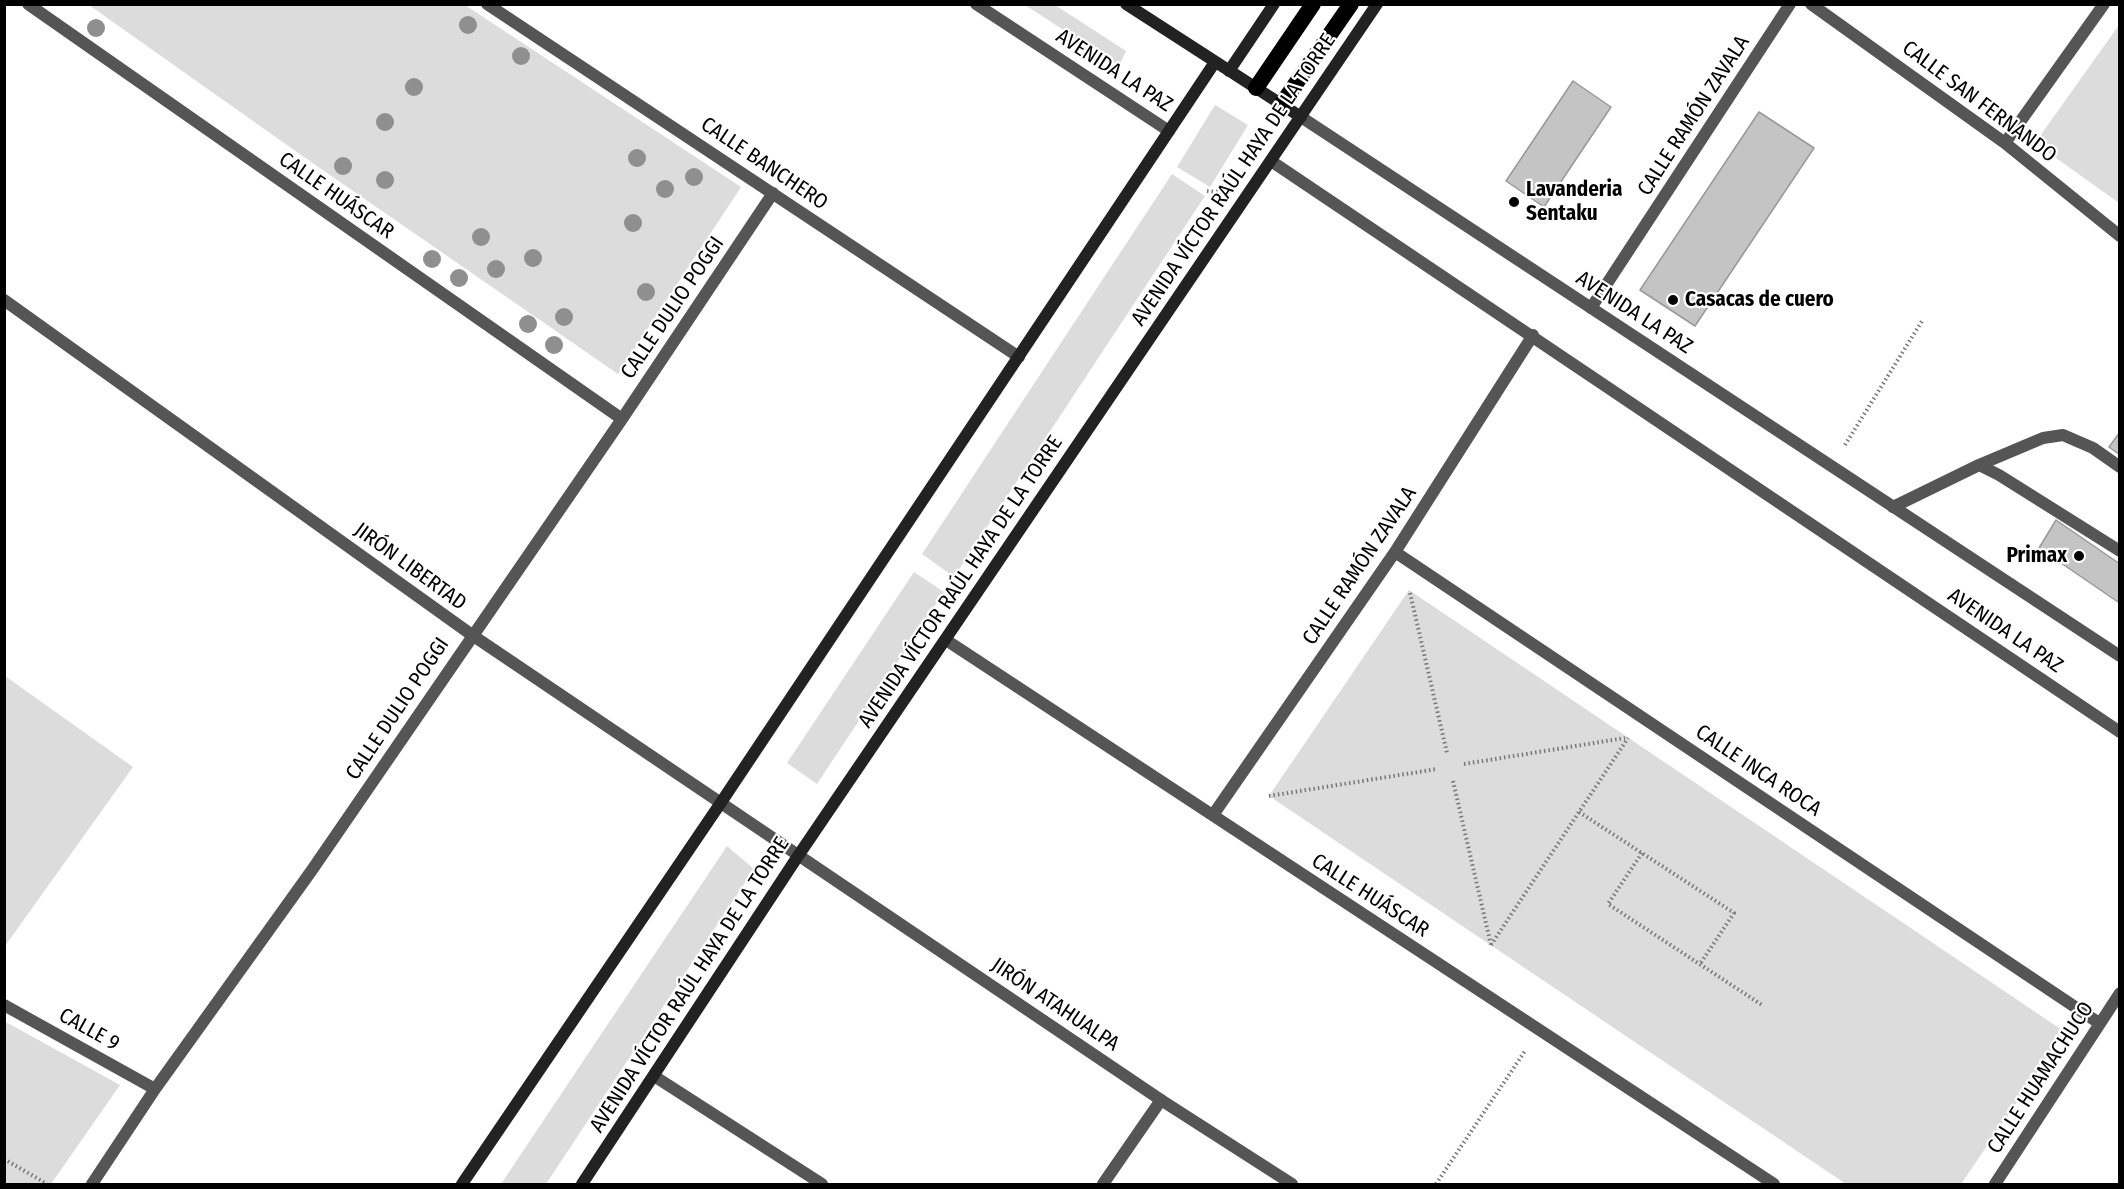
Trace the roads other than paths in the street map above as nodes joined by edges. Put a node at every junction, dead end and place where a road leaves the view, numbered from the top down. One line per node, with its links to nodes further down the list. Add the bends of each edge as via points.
1 (28, 4): 26 (street, CALLE HUÁSCAR)
2 (487, 4): 20 (street, CALLE BANCHERO)
3 (976, 4): 17 (street, AVENIDA LA PAZ)
4 (1126, 4): 12 (main road, AVENIDA LA PAZ)
5 (1274, 4): 13 (main road)
6 (1313, 4): 14 (highway)
7 (1351, 4): 15 (highway)
8 (1377, 4): 16 (main road, AVENIDA VÍCTOR RAÚL HAYA DE LA TORRE)
9 (1790, 4): 23 (street, CALLE RAMÓN ZAVALA)
10 (1811, 4): 18 (street, CALLE SAN FERNANDO)
11 (2104, 4): 18 (street)
12 (1215, 62): 13 (main road, AVENIDA LA PAZ); 17 (main road)
13 (1229, 71): 14 (main road, AVENIDA LA PAZ)
14 (1256, 88): 15 (main road, AVENIDA LA PAZ)
15 (1281, 105): 16 (main road, AVENIDA LA PAZ)
16 (1301, 117): 19 (main road, AVENIDA VÍCTOR RAÚL HAYA DE LA TORRE); 23 (street, AVENIDA LA PAZ)
17 (1169, 131): 25 (main road)
18 (2005, 143): 21 (street, CALLE SAN FERNANDO)
19 (1271, 161): 24 (street, AVENIDA LA PAZ); 33 (main road, AVENIDA VÍCTOR RAÚL HAYA DE LA TORRE)
20 (773, 194): 25 (street, CALLE BANCHERO); 26 (street, CALLE DULIO POGGI)
21 (2120, 236)
22 (4, 300): 32 (street, JIRÓN LIBERTAD)
23 (1591, 308): 29 (street, AVENIDA LA PAZ)
24 (1533, 335): 31 (street, CALLE RAMÓN ZAVALA); 35 (street, AVENIDA LA PAZ)
25 (1018, 357): 36 (main road)
26 (622, 419): 32 (street, CALLE DULIO POGGI)
27 (1979, 465): 28 (street, via 2043,438 2064,435 2093,448); 29 (street); 30 (street)
28 (2120, 467)
29 (1893, 507): 34 (street, AVENIDA LA PAZ)
30 (2120, 551)
31 (1395, 552): 37 (street, CALLE RAMÓN ZAVALA); 41 (street, CALLE INCA ROCA)
32 (472, 635): 36 (street, JIRÓN LIBERTAD); 43 (street, CALLE DULIO POGGI, via 312,870)
33 (946, 639): 37 (street, CALLE HUÁSCAR); 38 (main road, AVENIDA VÍCTOR RAÚL HAYA DE LA TORRE)
34 (2120, 656)
35 (2120, 732)
36 (720, 804): 38 (street, JIRÓN LIBERTAD); 46 (main road)
37 (1213, 815): 51 (street, CALLE HUÁSCAR)
38 (798, 856): 42 (main road, AVENIDA VÍCTOR RAÚL HAYA DE LA TORRE); 44 (street, JIRÓN ATAHUALPA)
39 (2120, 993): 41 (street, CALLE HUAMACHUCO)
40 (4, 1005): 43 (street, CALLE 9)
41 (2099, 1023): 52 (street, CALLE HUAMACHUCO)
42 (654, 1076): 47 (main road, AVENIDA VÍCTOR RAÚL HAYA DE LA TORRE); 48 (street)
43 (155, 1089): 45 (street, CALLE DULIO POGGI)
44 (1161, 1100): 49 (street); 50 (street, JIRÓN ATAHUALPA)
45 (92, 1185)
46 (462, 1185)
47 (582, 1185)
48 (822, 1185)
49 (1103, 1185)
50 (1292, 1185)
51 (1774, 1185)
52 (1995, 1185)

